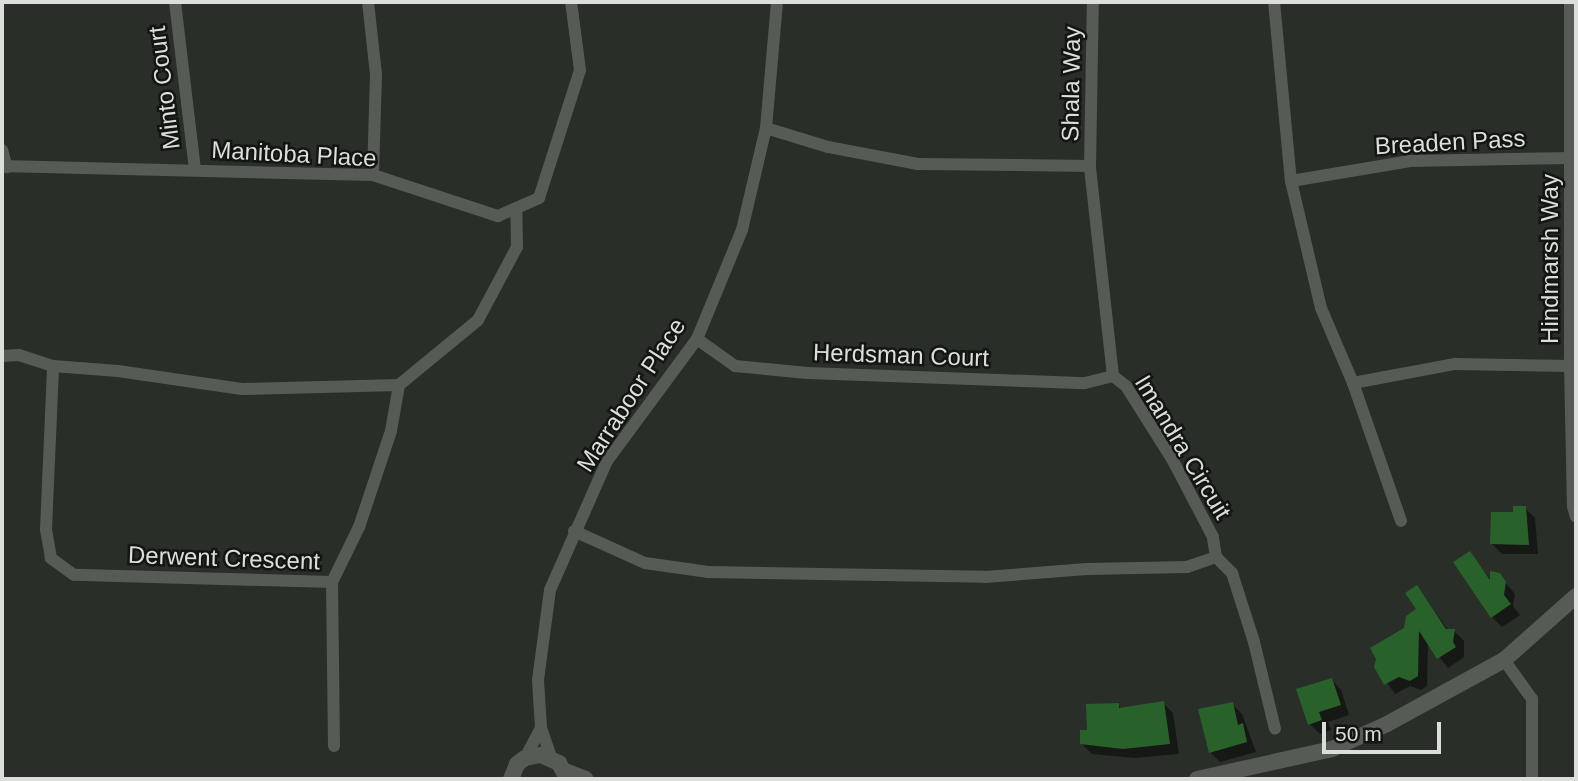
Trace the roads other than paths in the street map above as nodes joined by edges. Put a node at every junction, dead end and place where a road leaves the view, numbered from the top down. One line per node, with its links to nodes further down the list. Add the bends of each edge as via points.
1 (174, 2): 13 (street, Minto Court)
2 (368, 2): 14 (street, via 376,74)
3 (571, 2): 16 (street, via 580,70 539,198)
4 (777, 2): 8 (street, Marraboor Place)
5 (1093, 2): 12 (street, Shala Way)
6 (1274, 2): 15 (street)
7 (1570, 2): 10 (street, Hindmarsh Way)
8 (765, 128): 12 (street, via 828,147 918,164); 17 (street, Marraboor Place, via 742,230)
9 (2, 150): 11 (street)
10 (1571, 158): 15 (street, Breaden Pass, via 1410,161); 20 (street, Hindmarsh Way)
11 (4, 166): 13 (street, Manitoba Place)
12 (1090, 166): 21 (street, Imandra Circuit)
13 (195, 170): 14 (street, Manitoba Place)
14 (373, 176): 16 (street, Manitoba Place, via 498,216)
15 (1291, 181): 22 (street, via 1321,308)
16 (516, 208): 23 (street, via 517,247 478,320)
17 (697, 339): 21 (street, Herdsman Court, via 735,366 808,373 1085,383); 26 (street, Marraboor Place, via 607,461)
18 (2, 356): 19 (street, via 19,355)
19 (53, 366): 23 (street, via 242,388); 28 (street, Derwent Crescent, via 46,529 51,558 74,575)
20 (1570, 366): 22 (street, via 1455,364); 24 (street, Hindmarsh Way)
21 (1113, 376): 27 (street, Imandra Circuit, via 1126,386 1172,459 1213,537)
22 (1353, 383): 25 (street)
23 (399, 385): 28 (street, Derwent Crescent, via 391,432 359,527)
24 (1576, 517)
25 (1401, 521)
26 (575, 531): 27 (street, Imandra Circuit, via 645,563 708,572 985,577 1187,567); 31 (street, Marraboor Place, via 550,590 538,680)
27 (1216, 557): 32 (street, via 1232,573)
28 (332, 582): 33 (street)
29 (1576, 596): 30 (street)
30 (1504, 660): 40 (street, via 1332,749); 41 (street, via 1532,699)
31 (541, 728): 34 (street, Marraboor Place); 35 (street)
32 (1275, 729)
33 (334, 746)
34 (551, 757): 35 (street); 36 (street)
35 (525, 758): 37 (street)
36 (566, 775): 39 (street)
37 (512, 776): 38 (street)
38 (494, 779)
39 (586, 779)
40 (1197, 779)
41 (1532, 779)

